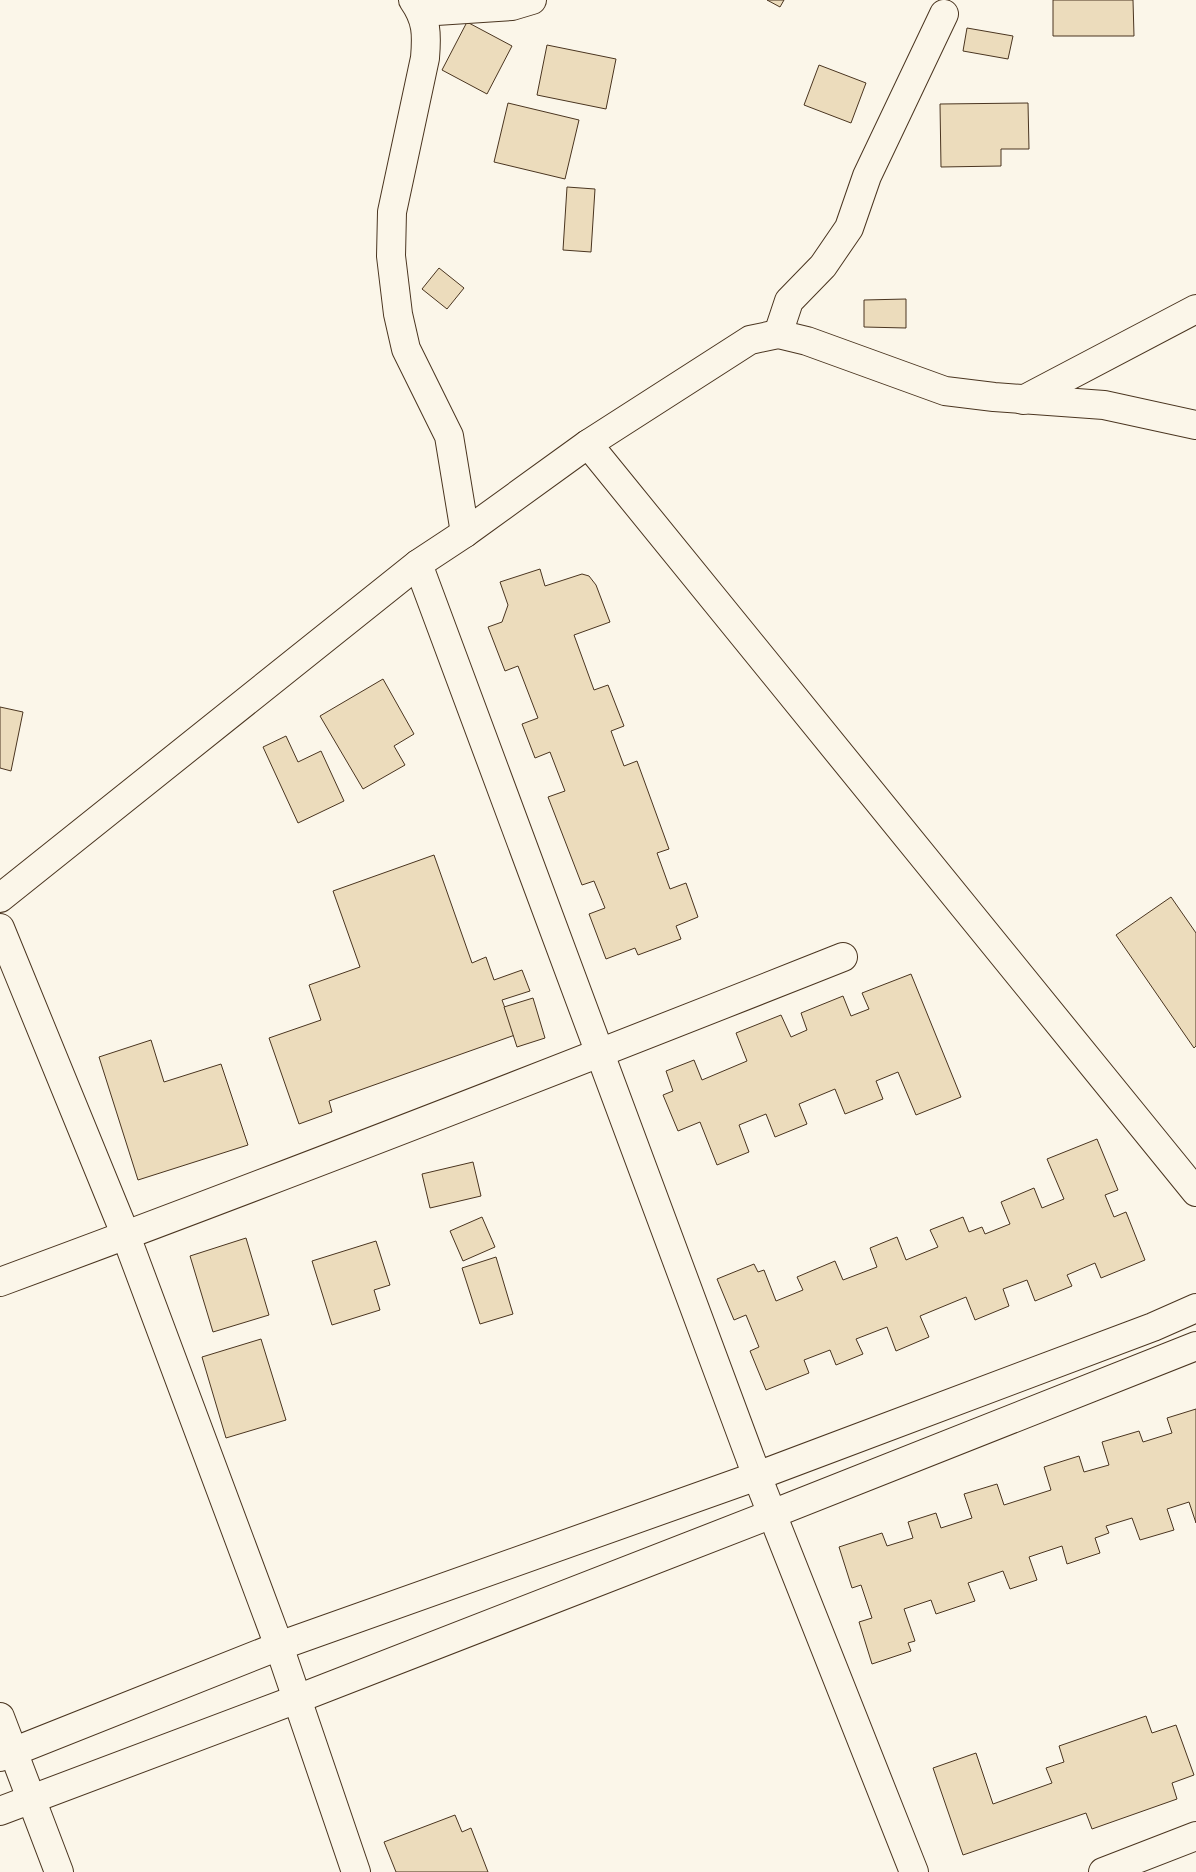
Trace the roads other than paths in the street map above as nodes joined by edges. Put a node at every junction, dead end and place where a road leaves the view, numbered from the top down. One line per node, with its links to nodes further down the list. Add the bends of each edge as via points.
1 (532, 0): 2 (street, via 512,6)
2 (417, 6): 9 (street, via 427,36 392,212 391,256 406,349 449,436)
3 (944, 14): 5 (street, via 867,176 849,228 823,266 789,301)
4 (1196, 309): 6 (street)
5 (778, 334): 6 (street, via 807,341 945,391); 8 (street, via 750,340)
6 (1024, 400): 7 (street, via 1104,405)
7 (1196, 425)
8 (588, 444): 9 (street); 15 (street)
9 (465, 533): 10 (street)
10 (418, 564): 11 (street); 14 (street)
11 (0, 898)
12 (0, 928): 16 (street)
13 (843, 958): 14 (street)
14 (599, 1054): 16 (street); 20 (street)
15 (1196, 1192)
16 (126, 1236): 17 (street); 22 (street)
17 (0, 1282)
18 (1196, 1308): 20 (street)
19 (1196, 1346): 21 (street)
20 (757, 1476): 21 (street); 22 (street)
21 (772, 1514): 23 (street); 31 (street)
22 (279, 1646): 23 (street); 25 (street)
23 (297, 1699): 26 (street); 30 (street)
24 (0, 1717): 25 (street)
25 (6, 1754): 26 (street)
26 (33, 1799): 27 (street); 29 (street)
27 (0, 1811)
28 (1196, 1836): 32 (street)
29 (59, 1872)
30 (356, 1872)
31 (914, 1872)
32 (1103, 1872)

